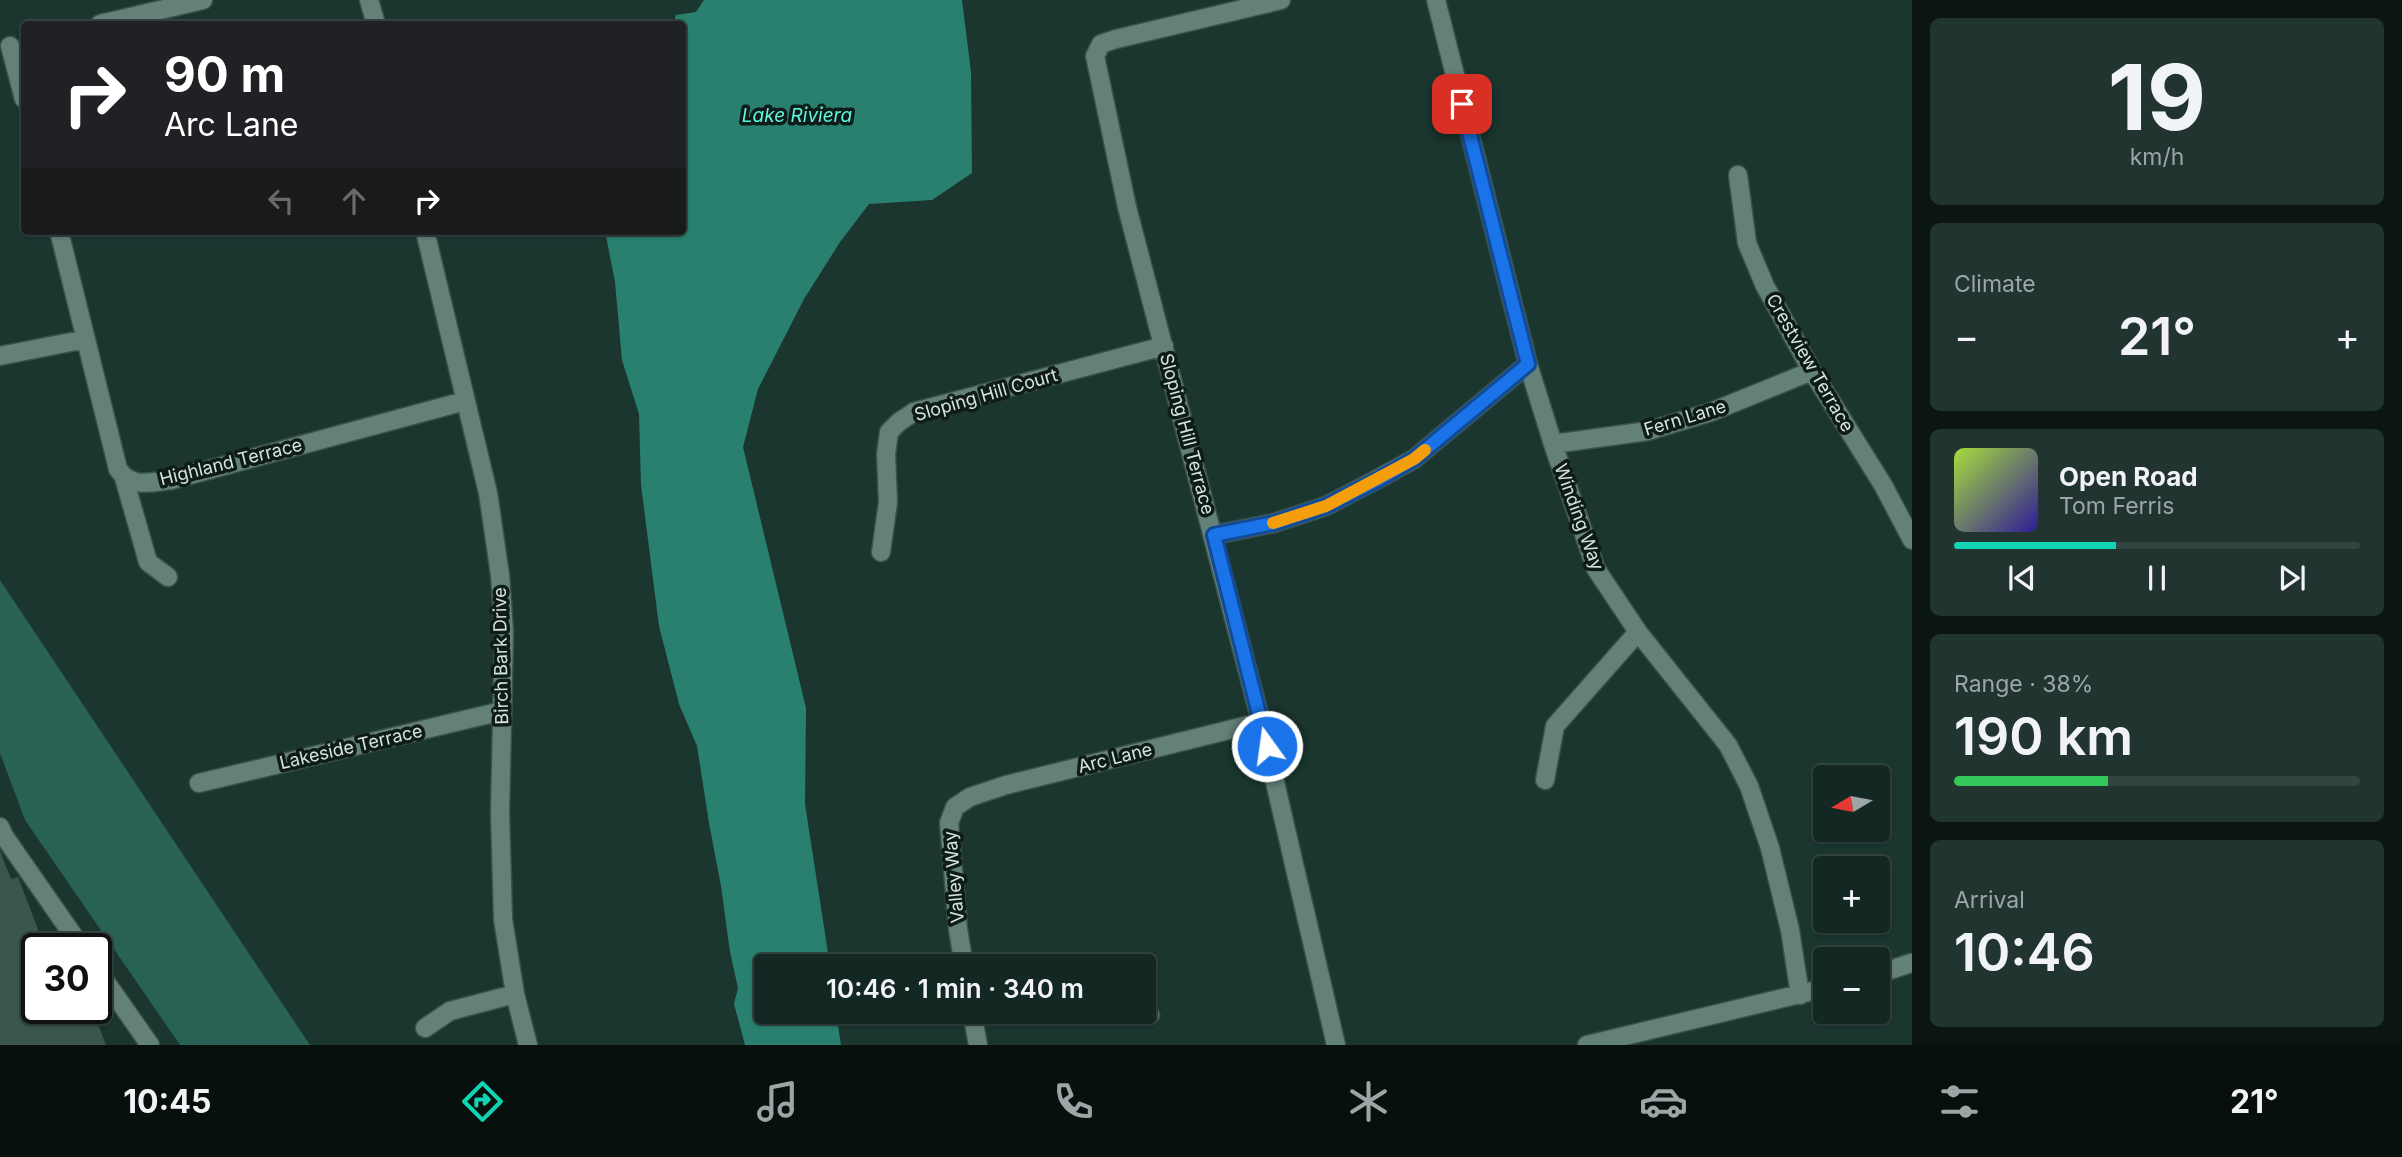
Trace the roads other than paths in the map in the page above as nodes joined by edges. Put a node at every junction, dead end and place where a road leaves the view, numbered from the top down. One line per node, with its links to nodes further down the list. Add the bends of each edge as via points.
1 (203, 0): 5 (street)
2 (369, 0): 7 (street)
3 (1281, 0): 14 (street, Sloping Hill Terrace, via 1116,39 1101,44 1095,56 1127,207)
4 (1436, 0): 16 (street, Winding Way)
5 (153, 6): 6 (street)
6 (109, 21)
7 (375, 21)
8 (11, 45): 9 (street)
9 (21, 87)
10 (1738, 175): 17 (street, Crestview Terrace, via 1747,243)
11 (60, 235): 13 (street)
12 (426, 235): 18 (street, Birch Bark Drive)
13 (86, 339): 15 (street); 20 (street)
14 (1164, 346): 21 (street, Sloping Hill Terrace); 23 (street, Sloping Hill Court, via 914,412 899,422 889,432 888,502)
15 (0, 356)
16 (1528, 364): 19 (street, Winding Way); 21 (street, via 1414,459 1377,480 1326,506)
17 (1812, 371): 19 (street, Fern Lane, via 1711,412 1648,431); 22 (street, Crestview Terrace)
18 (465, 401): 20 (street, Highland Terrace, via 171,480 139,483); 26 (street, Birch Bark Drive, via 488,493 500,575)
19 (1553, 444): 25 (street, Winding Way, via 1597,569)
20 (124, 478): 24 (street, via 148,562)
21 (1214, 535): 27 (street, Sloping Hill Terrace)
22 (1912, 540)
23 (881, 552)
24 (168, 577)
25 (1638, 632): 28 (street, via 1555,726); 39 (street, Winding Way, via 1728,745 1749,786 1773,859)
26 (502, 711): 29 (street, Lakeside Terrace); 38 (street, Birch Bark Drive, via 503,919)
27 (1261, 722): 30 (street, Arc Lane); 45 (street, Sloping Hill Terrace)
28 (1545, 780)
29 (199, 783)
30 (970, 797): 33 (street, Valley Way, via 955,807 949,823)
31 (0, 827): 32 (street)
32 (72, 933)
33 (962, 954)
34 (1911, 963): 35 (street)
35 (1890, 970)
36 (112, 991): 42 (street)
37 (1813, 991): 39 (street)
38 (515, 994): 41 (street, via 450,1011); 43 (street, Birch Bark Drive)
39 (1800, 995): 46 (street)
40 (974, 1024): 44 (street)
41 (425, 1028)
42 (150, 1045)
43 (528, 1045)
44 (978, 1045)
45 (1336, 1045)
46 (1587, 1045)

